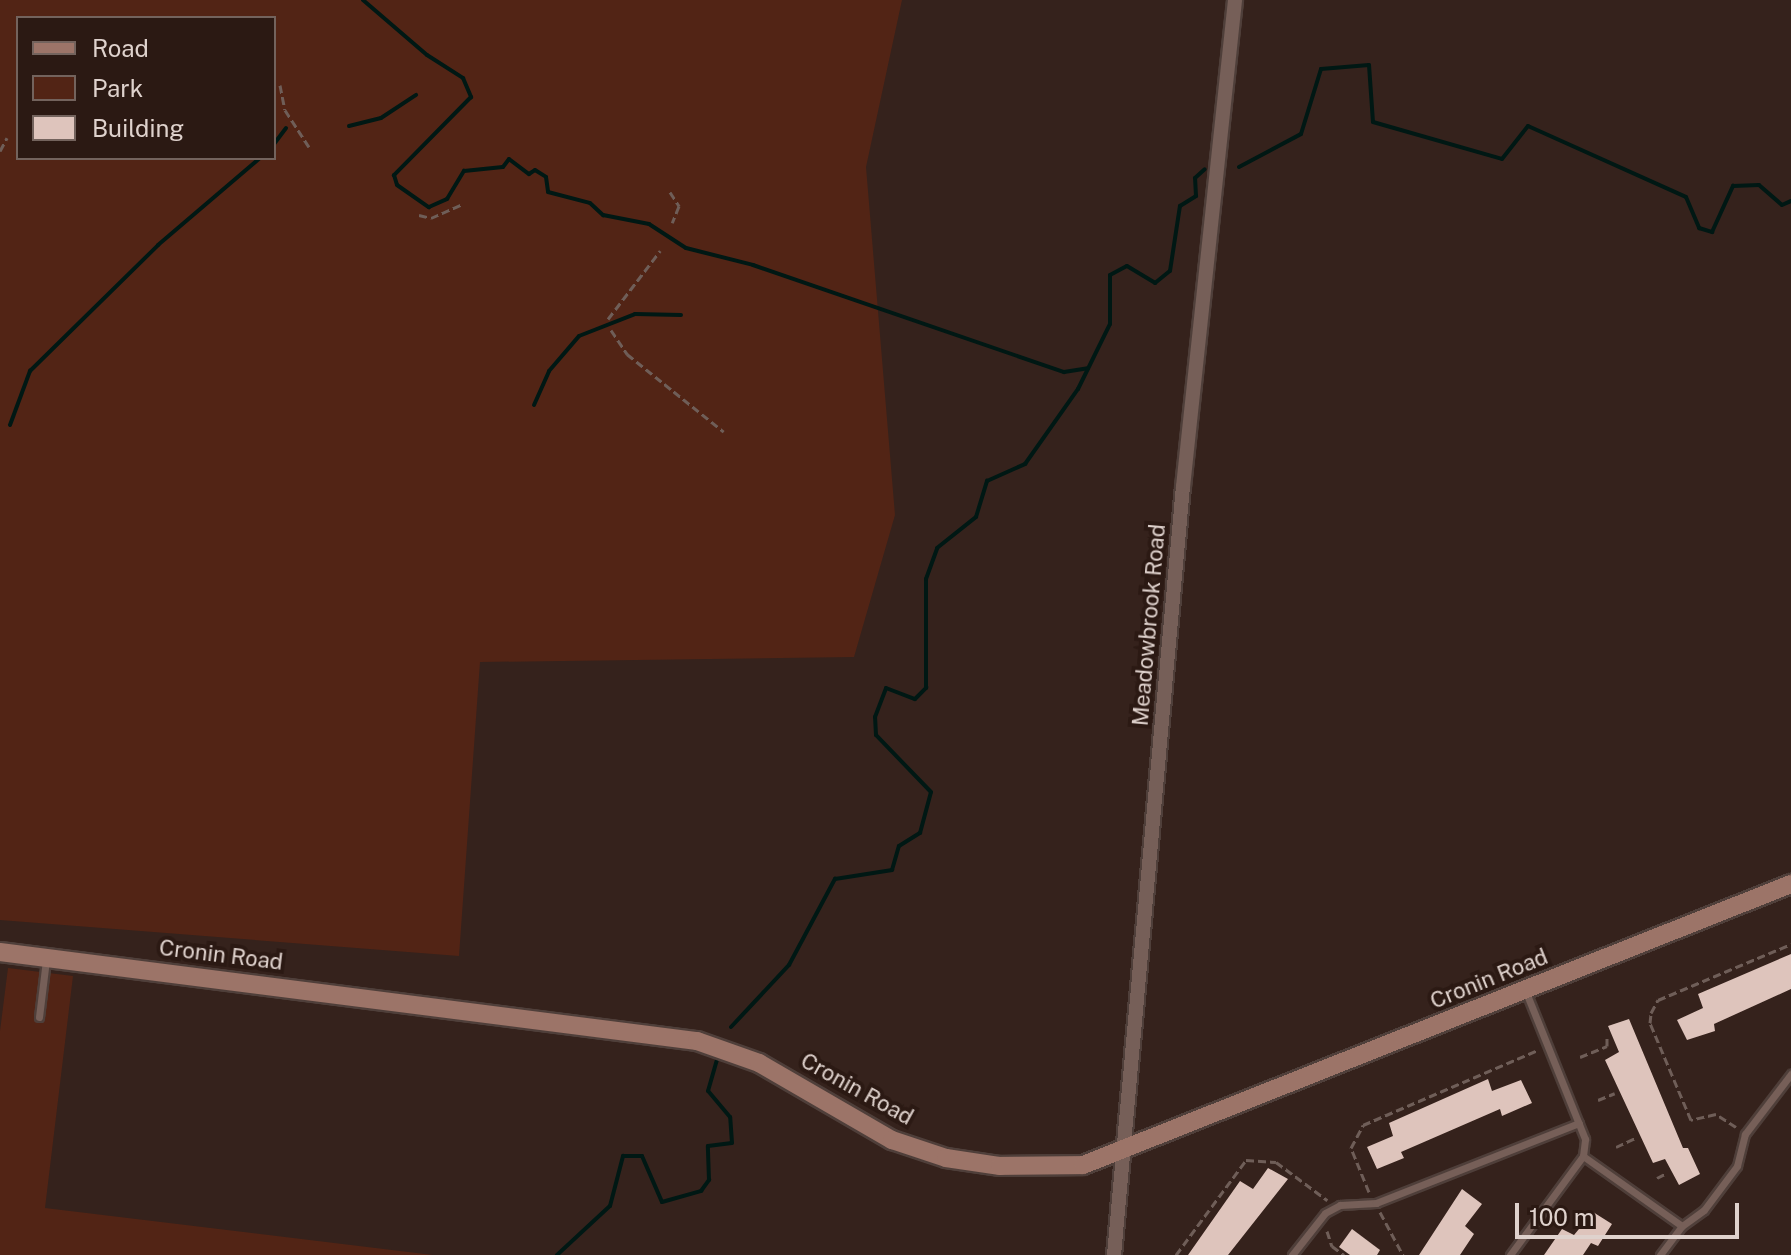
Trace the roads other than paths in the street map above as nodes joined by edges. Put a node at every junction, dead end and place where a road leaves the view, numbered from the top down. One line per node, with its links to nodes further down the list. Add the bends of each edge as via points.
1 (1235, 0): 9 (street, Meadowbrook Road, via 1183,487)
2 (1791, 884): 5 (street, Cronin Road)
3 (0, 952): 4 (street, Cronin Road)
4 (46, 958): 6 (lane); 9 (street, Cronin Road, via 697,1041 759,1063 892,1140 946,1158 1000,1166 1083,1165)
5 (1525, 990): 8 (lane); 9 (street, Cronin Road)
6 (39, 1017)
7 (1791, 1074): 11 (lane, via 1745,1134 1737,1166 1704,1210)
8 (1579, 1123): 10 (lane); 13 (lane, via 1376,1203 1340,1205 1319,1221)
9 (1127, 1152): 12 (street, Meadowbrook Road)
10 (1583, 1156): 11 (lane); 14 (lane)
11 (1682, 1226): 15 (lane)
12 (1114, 1255)
13 (1292, 1255)
14 (1510, 1255)
15 (1660, 1255)

